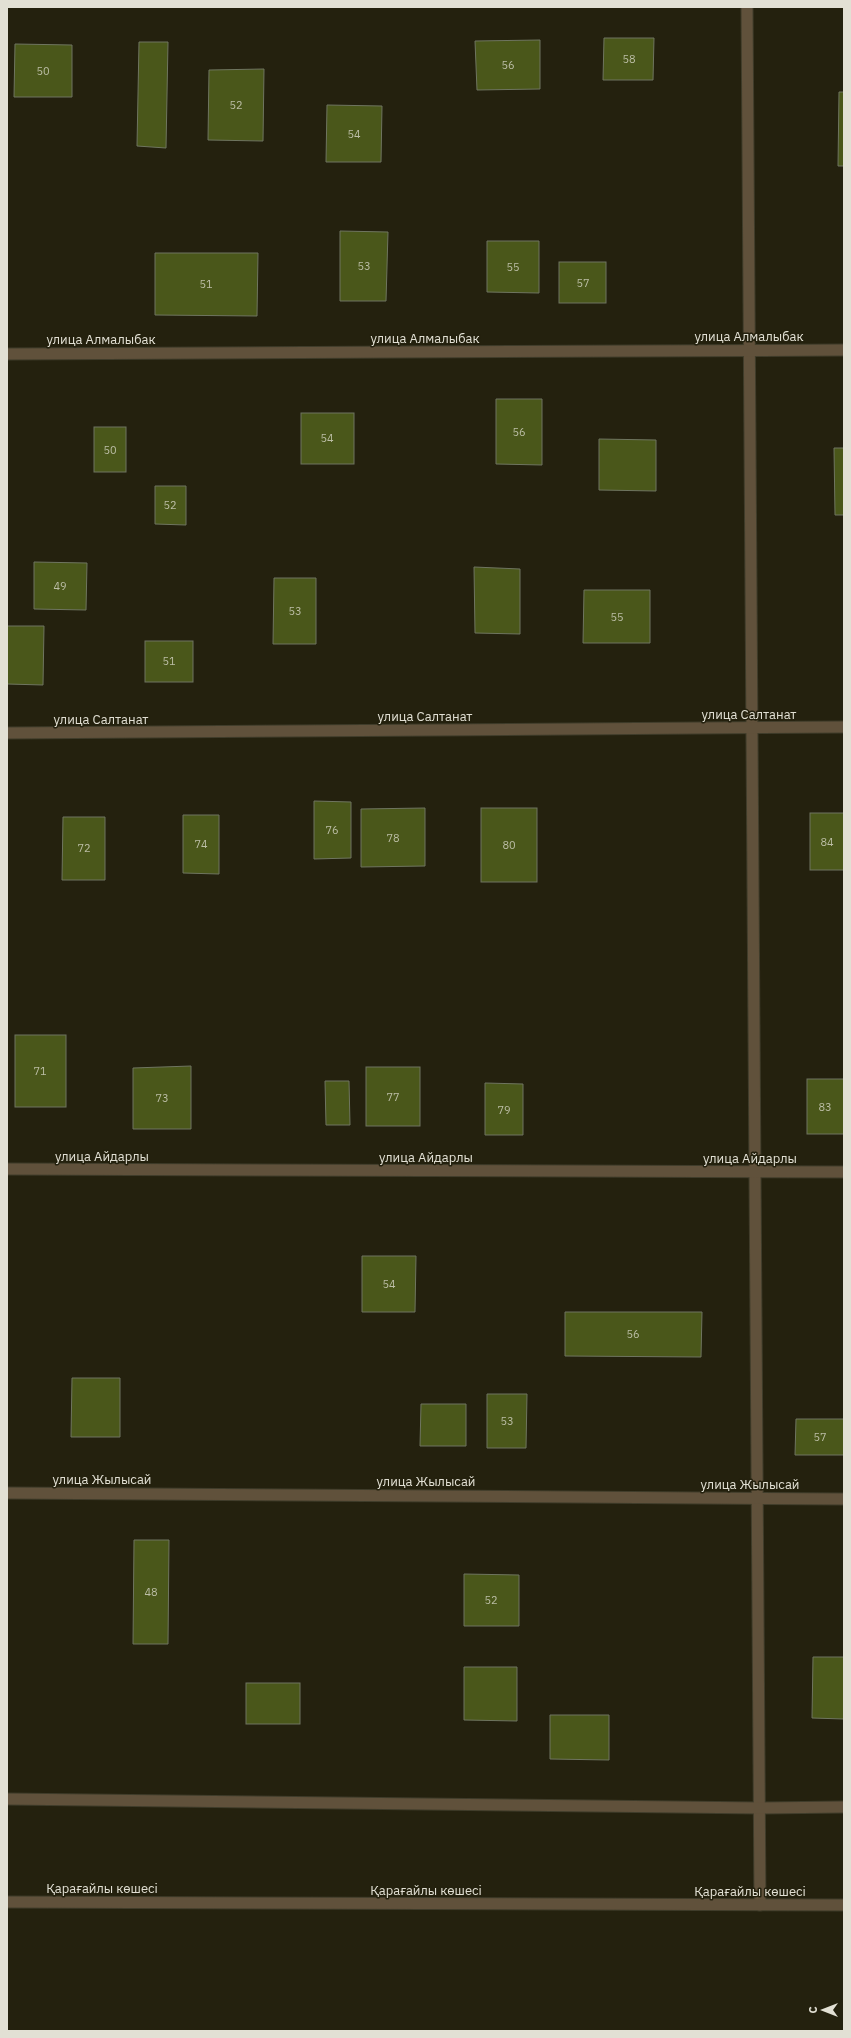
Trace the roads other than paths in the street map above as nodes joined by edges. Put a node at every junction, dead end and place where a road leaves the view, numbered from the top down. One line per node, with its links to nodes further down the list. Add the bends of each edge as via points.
1 (747, 7): 2 (street)
2 (749, 350): 3 (street, улица Алмалыбак); 4 (street, улица Алмалыбак); 6 (street)
3 (844, 350)
4 (7, 354)
5 (844, 727): 6 (street, улица Салтанат)
6 (752, 728): 7 (street, улица Салтанат); 9 (street)
7 (7, 733)
8 (7, 1169): 9 (street, улица Айдарлы)
9 (755, 1172): 10 (street, улица Айдарлы); 12 (street)
10 (844, 1172)
11 (7, 1493): 12 (street, улица Жылысай)
12 (757, 1498): 13 (street, улица Жылысай); 16 (street)
13 (844, 1498)
14 (7, 1799): 16 (street)
15 (844, 1807): 16 (street)
16 (760, 1808): 18 (street)
17 (7, 1902): 18 (street, Қарағайлы көшесі)
18 (760, 1905): 19 (street, Қарағайлы көшесі)
19 (844, 1905)

